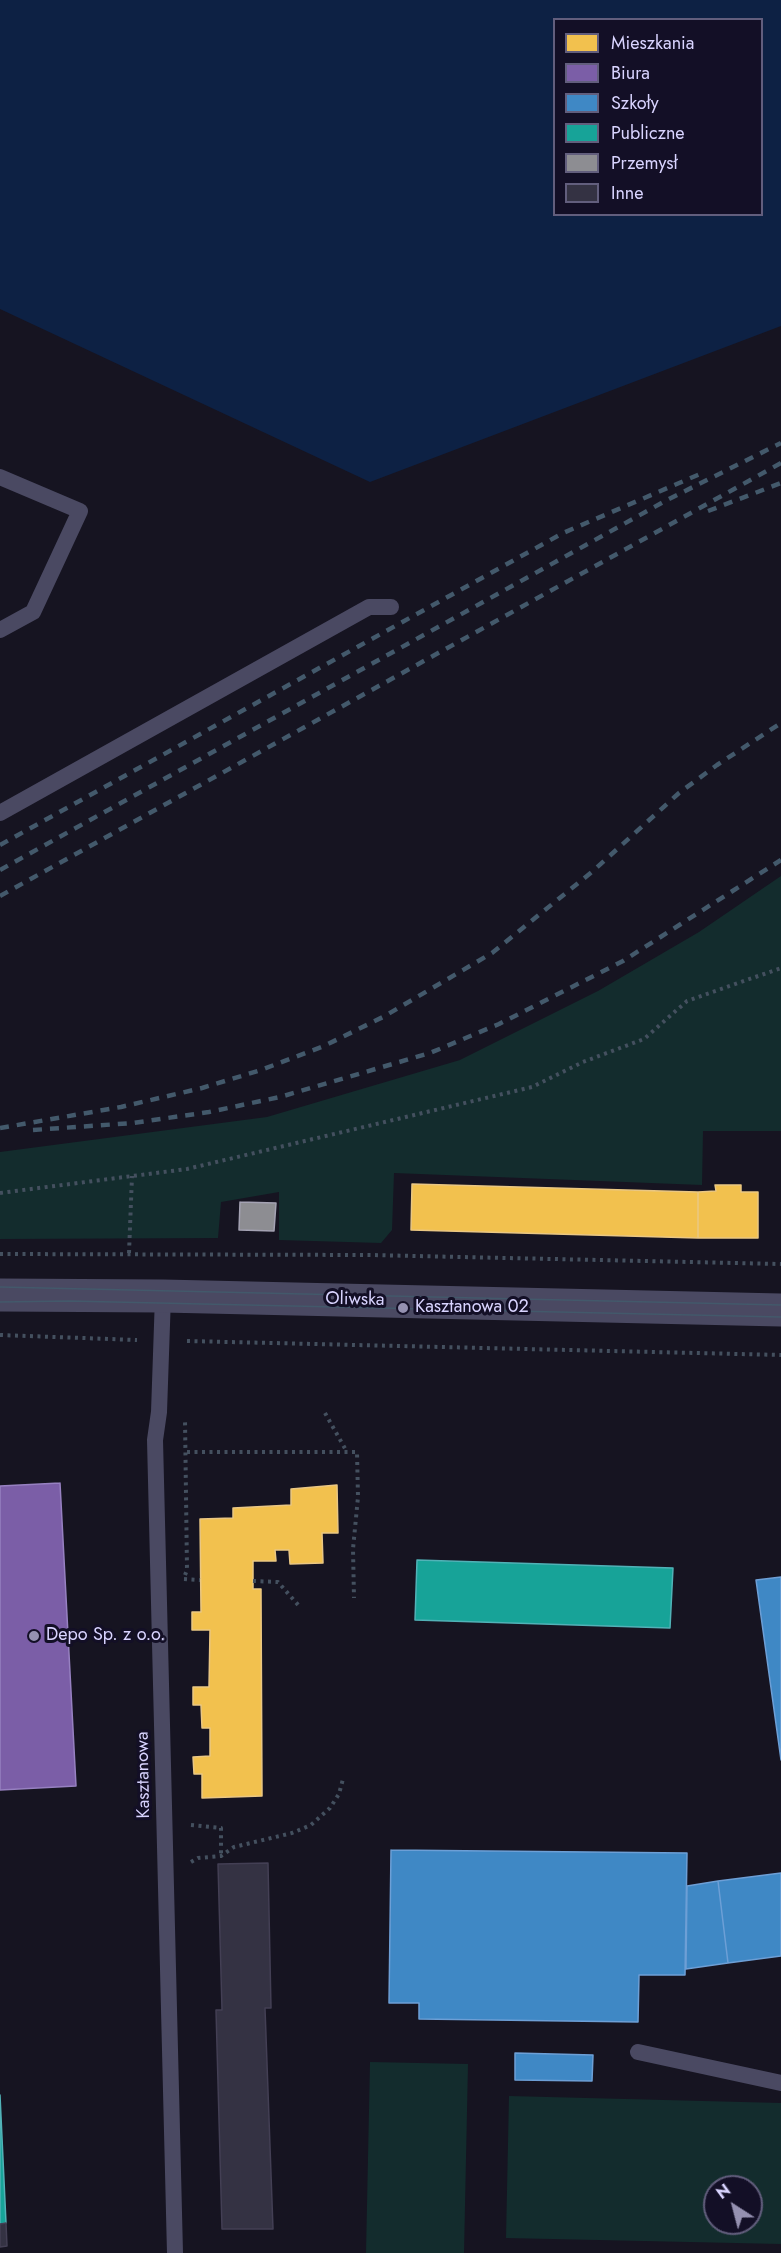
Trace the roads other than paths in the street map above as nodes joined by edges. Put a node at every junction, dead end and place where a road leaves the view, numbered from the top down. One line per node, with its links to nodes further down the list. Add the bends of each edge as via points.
1 (0, 477): 3 (lane, via 80,511 33,612)
2 (391, 607): 4 (lane, via 369,607)
3 (0, 630)
4 (0, 813)
5 (0, 1295): 6 (street, Oliwska)
6 (163, 1296): 7 (street, Oliwska); 10 (lane, Kasztanowa, via 155,1440)
7 (781, 1310)
8 (638, 2052): 9 (lane)
9 (781, 2083)
10 (175, 2253)

